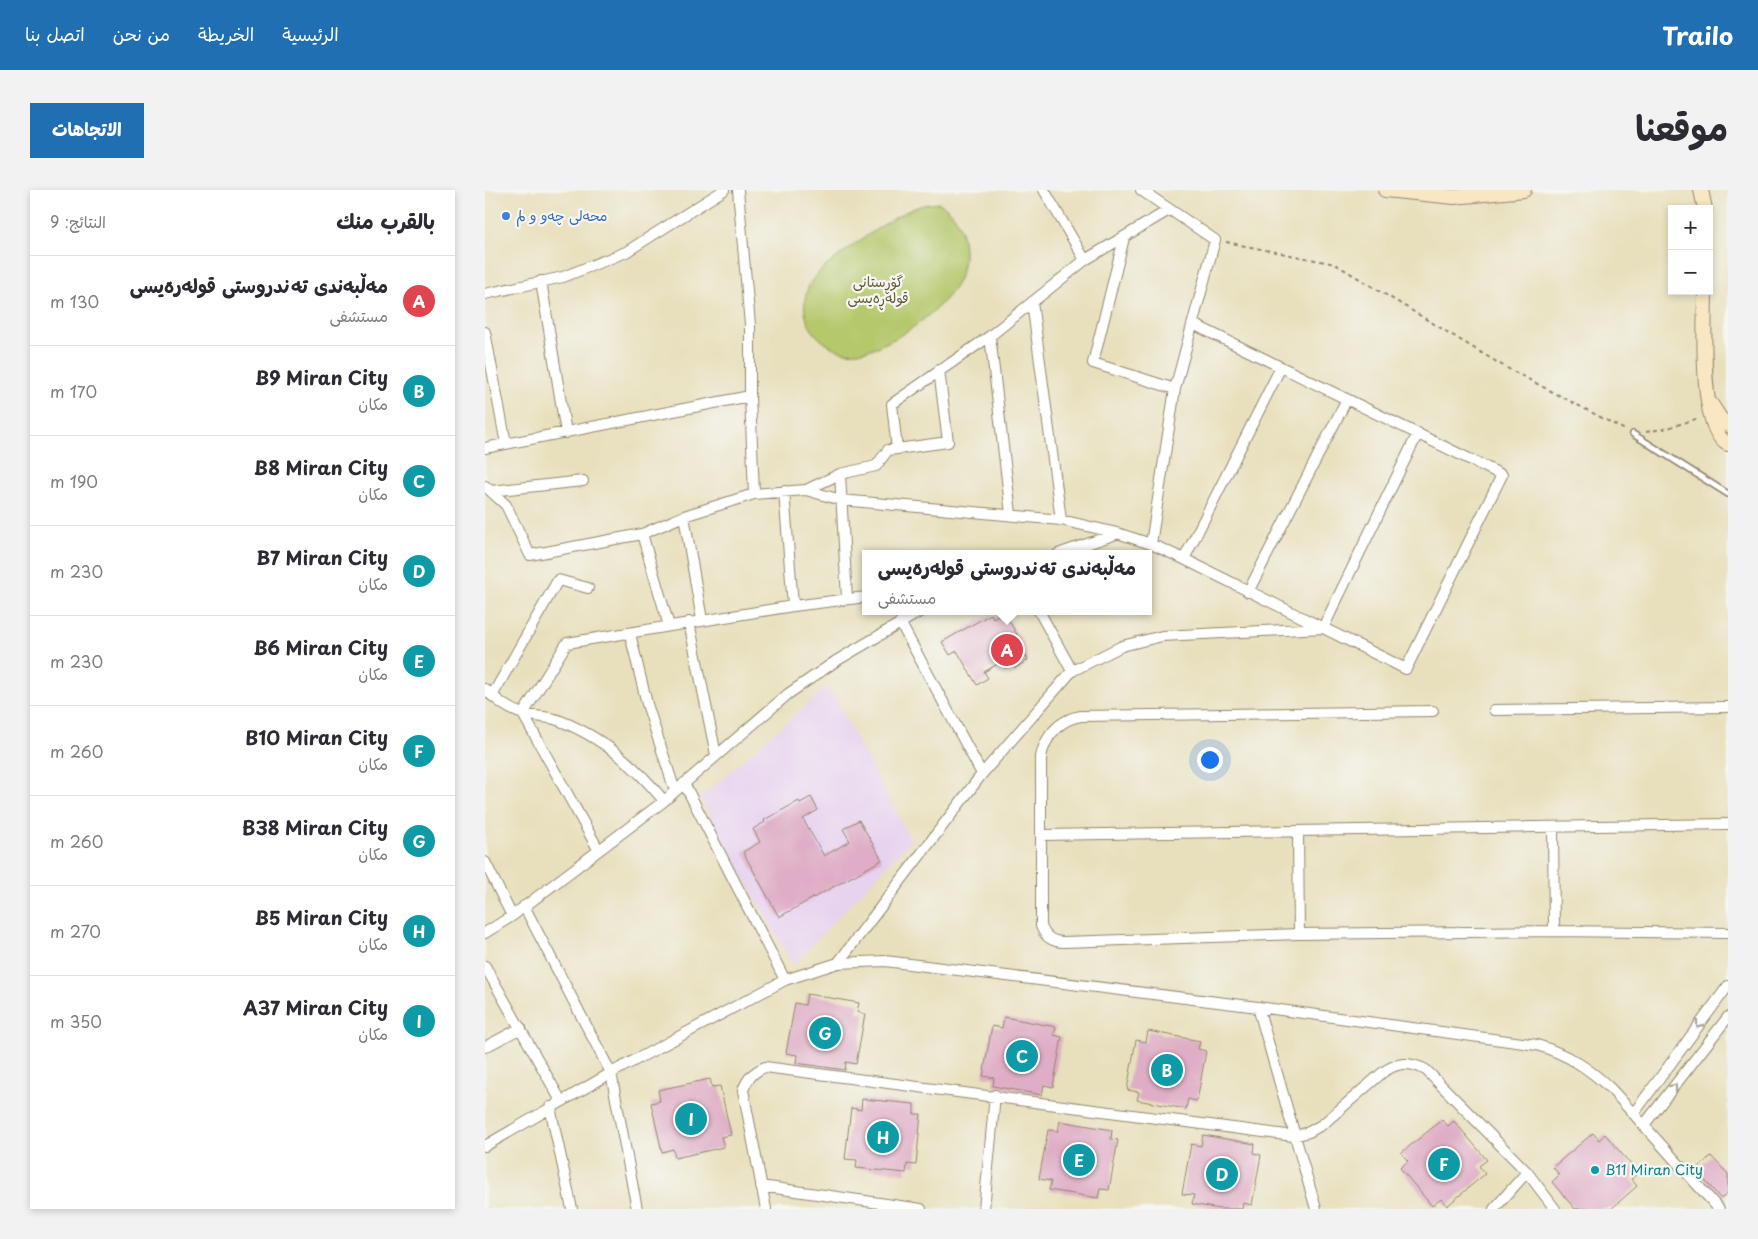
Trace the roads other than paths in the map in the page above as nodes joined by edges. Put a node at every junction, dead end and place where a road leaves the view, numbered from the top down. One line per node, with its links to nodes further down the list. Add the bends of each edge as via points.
1 (724, 190): 12 (street, via 626,252 563,277)
2 (738, 190): 22 (street, via 750,325)
3 (1044, 190): 11 (street)
4 (1141, 190): 9 (street)
5 (1385, 190): 6 (street, via 1454,197)
6 (1524, 190)
7 (1701, 190): 8 (street)
8 (1704, 205)
9 (1169, 210): 10 (street); 16 (street, via 1215,240)
10 (1124, 238): 11 (street); 21 (street, via 1093,363)
11 (1085, 260): 15 (street)
12 (541, 282): 13 (street); 26 (street)
13 (485, 294)
14 (1705, 295): 24 (street, via 1704,344)
15 (1031, 302): 18 (street); 43 (street)
16 (1193, 324): 19 (street); 21 (street)
17 (485, 332): 29 (street)
18 (990, 336): 20 (street); 41 (street)
19 (1281, 367): 23 (street); 48 (street)
20 (939, 370): 32 (street, via 892,404); 32 (street, via 948,442)
21 (1175, 389): 46 (street)
22 (750, 396): 26 (street); 38 (street)
23 (1347, 399): 27 (street); 50 (street)
24 (1709, 399): 25 (street); 30 (street, via 1716,433)
25 (1728, 426)
26 (566, 433): 29 (street)
27 (1418, 433): 60 (street); 60 (street, via 1502,475 1406,669)
28 (1633, 434): 39 (lane)
29 (506, 444): 31 (street)
30 (1728, 444)
31 (485, 448)
32 (897, 449): 33 (street, via 888,450 876,466)
33 (840, 474): 37 (street); 40 (street)
34 (583, 481): 35 (street)
35 (488, 488): 45 (street, via 506,505 530,555)
36 (784, 490): 37 (street); 38 (street); 53 (street)
37 (806, 490): 40 (street)
38 (754, 494): 42 (street)
39 (1728, 494)
40 (841, 500): 41 (street); 52 (street)
41 (1011, 514): 43 (street)
42 (684, 516): 45 (street); 56 (street)
43 (1061, 520): 44 (street)
44 (1117, 533): 46 (street); 47 (street)
45 (642, 534): 59 (street)
46 (1151, 544): 48 (street)
47 (1069, 550)
48 (1184, 559): 50 (street)
49 (588, 588): 63 (street, via 558,580)
50 (1248, 592): 60 (street)
51 (862, 597): 52 (street)
52 (847, 599): 53 (street)
53 (793, 606): 56 (street)
54 (913, 615): 58 (street)
55 (1041, 615): 62 (street)
56 (702, 620): 57 (street)
57 (689, 622): 59 (street); 68 (street)
58 (900, 622): 68 (street, via 788,694); 69 (street)
59 (669, 626): 61 (street)
60 (1323, 628): 62 (street, via 1162,636 1122,646)
61 (630, 634): 67 (street, via 567,643); 71 (street, via 654,727)
62 (1072, 671): 69 (street)
63 (488, 692): 67 (street, via 503,705)
64 (1728, 707): 65 (street)
65 (1494, 710)
66 (1433, 711): 76 (street, via 1074,717 1052,733 1042,750)
67 (523, 714): 72 (street, via 555,719 592,737 633,767); 77 (street)
68 (716, 755): 70 (street)
69 (982, 774): 85 (street)
70 (684, 782): 71 (street); 87 (street)
71 (675, 791): 72 (street)
72 (664, 801): 77 (street)
73 (1728, 824): 74 (street)
74 (1553, 827): 75 (street); 81 (street)
75 (1298, 831): 76 (street); 84 (street)
76 (1042, 835): 84 (street, via 1041,926 1044,933 1056,942)
77 (598, 849): 79 (street)
78 (485, 862): 80 (street)
79 (525, 906): 80 (street); 93 (street)
80 (512, 916): 82 (street)
81 (1554, 931): 83 (street); 84 (street)
82 (485, 933)
83 (1728, 933)
84 (1299, 934)
85 (839, 963): 87 (street); 89 (street, via 885,961)
86 (485, 968): 91 (street)
87 (785, 980): 93 (street)
88 (1728, 986): 97 (street, one-way to 97)
89 (1258, 1007): 97 (street, via 1537,1044 1576,1061 1612,1090); 99 (street)
90 (1728, 1017): 98 (street, one-way to 90)
91 (521, 1028): 92 (street); 95 (street)
92 (485, 1047)
93 (611, 1073): 95 (street); 104 (street)
94 (995, 1096): 99 (street); 102 (street, via 765,1067 755,1071 743,1090); 107 (street)
95 (561, 1101): 96 (street)
96 (551, 1107): 100 (street); 103 (street)
97 (1633, 1113): 98 (street)
98 (1644, 1125): 111 (street)
99 (1293, 1136): 101 (street, via 1323,1124 1391,1066 1415,1064 1426,1070); 108 (street)
100 (485, 1146)
101 (1527, 1172): 109 (street); 110 (street)
102 (761, 1186): 105 (street); 106 (street)
103 (572, 1209)
104 (637, 1209)
105 (766, 1209)
106 (921, 1209)
107 (984, 1209)
108 (1316, 1209)
109 (1494, 1209)
110 (1555, 1209)
111 (1719, 1209)

